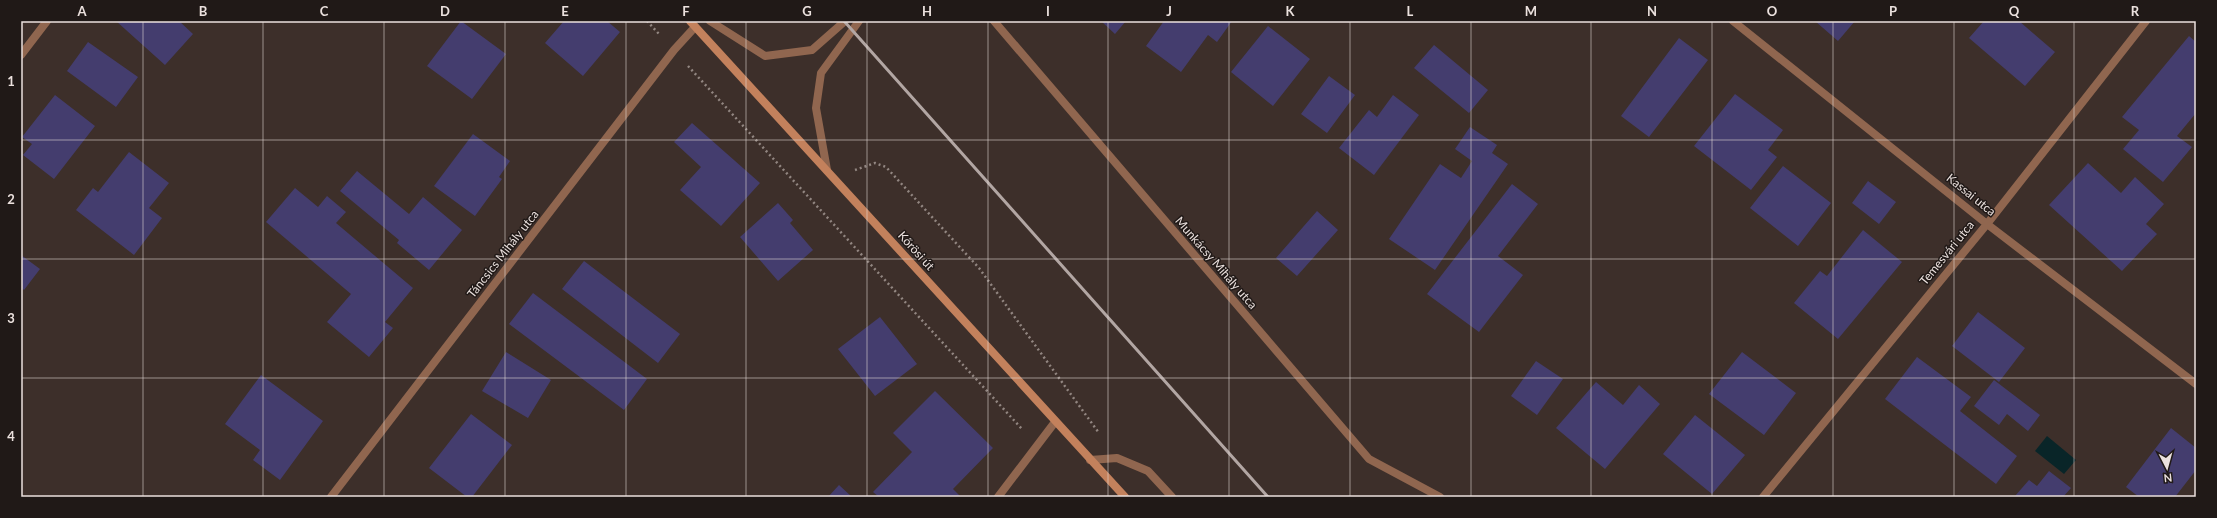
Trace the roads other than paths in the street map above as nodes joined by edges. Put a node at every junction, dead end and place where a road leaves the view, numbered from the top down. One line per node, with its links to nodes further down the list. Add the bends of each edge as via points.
1 (47, 21): 9 (street)
2 (710, 21): 3 (street, via 765,56 812,50)
3 (845, 21)
4 (859, 21): 10 (street, via 821,73 816,108)
5 (994, 21): 19 (street, Munkácsy Mihály utca, via 1368,459)
6 (1733, 21): 11 (street, Kassai utca)
7 (2146, 21): 11 (street, Temesvári utca)
8 (693, 24): 10 (main road, Kőrösi út); 15 (street, Táncsics Mihály utca)
9 (21, 55)
10 (827, 170): 13 (main road, Kőrösi út)
11 (1987, 224): 12 (street, Kassai utca); 20 (street, Temesvári utca)
12 (2196, 384)
13 (1056, 422): 14 (main road, Kőrösi út); 16 (street)
14 (1090, 460): 17 (main road, Kőrösi út); 18 (street, via 1117,458 1148,470)
15 (331, 497)
16 (998, 497)
17 (1125, 497)
18 (1172, 497)
19 (1440, 497)
20 (1763, 497)

